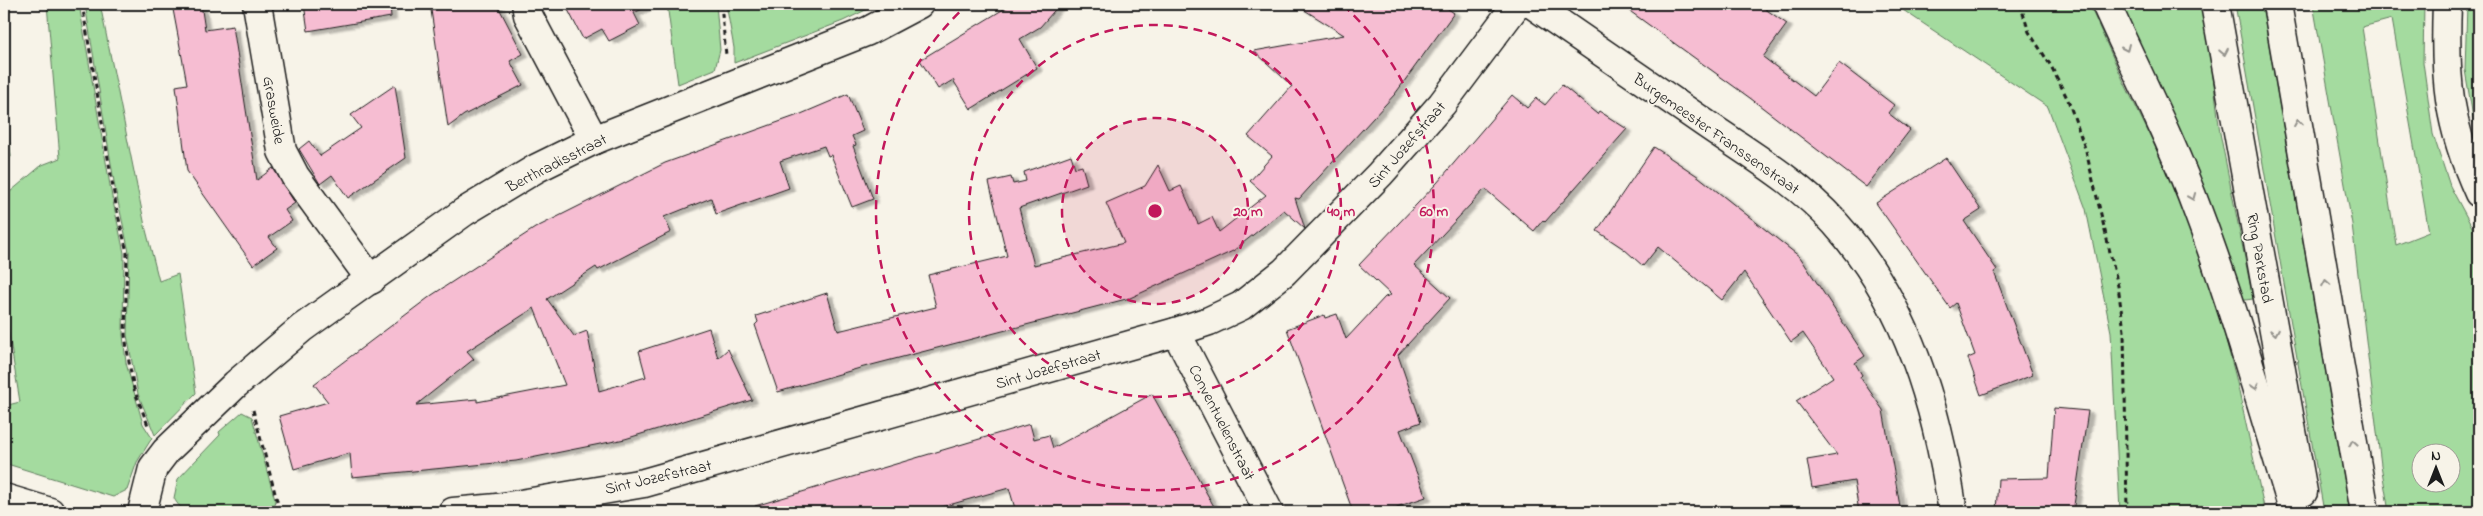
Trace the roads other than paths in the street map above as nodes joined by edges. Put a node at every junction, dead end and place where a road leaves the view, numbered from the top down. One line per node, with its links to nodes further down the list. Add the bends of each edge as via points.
1 (257, 4): 12 (main road, Grasweide, via 282,151 295,176)
2 (526, 4): 10 (main road, via 528,15)
3 (919, 4): 10 (main road, Berthradisstraat, via 868,30)
4 (1517, 4): 13 (main road, Sint Jozefstraat, via 1442,104 1380,174 1284,272 1241,306)
5 (1532, 4): 19 (main road, Burgemeester Franssenstraat, via 1791,182 1834,222 1869,267 1914,348 1936,425)
6 (2106, 4): 20 (main road, one-way to 20, via 2198,212)
7 (2215, 4): 21 (main road, Ring Parkstad, one-way to 21)
8 (2277, 4): 22 (main road, one-way to 8)
9 (2447, 4): 11 (main road, via 2449,98 2455,132)
10 (594, 140): 12 (main road, Berthradisstraat, via 537,168 464,212)
11 (2479, 193)
12 (371, 280): 16 (main road, Berthradisstraat, via 302,328 231,388 166,451 153,468)
13 (1176, 332): 17 (main road, Sint Jozefstraat, via 644,483 497,508); 18 (main road, Conventuelenstraat)
14 (4, 498): 15 (main road)
15 (50, 512)
16 (142, 512)
17 (452, 512)
18 (1269, 512)
19 (1952, 512)
20 (2294, 512)
21 (2307, 512)
22 (2365, 512)

